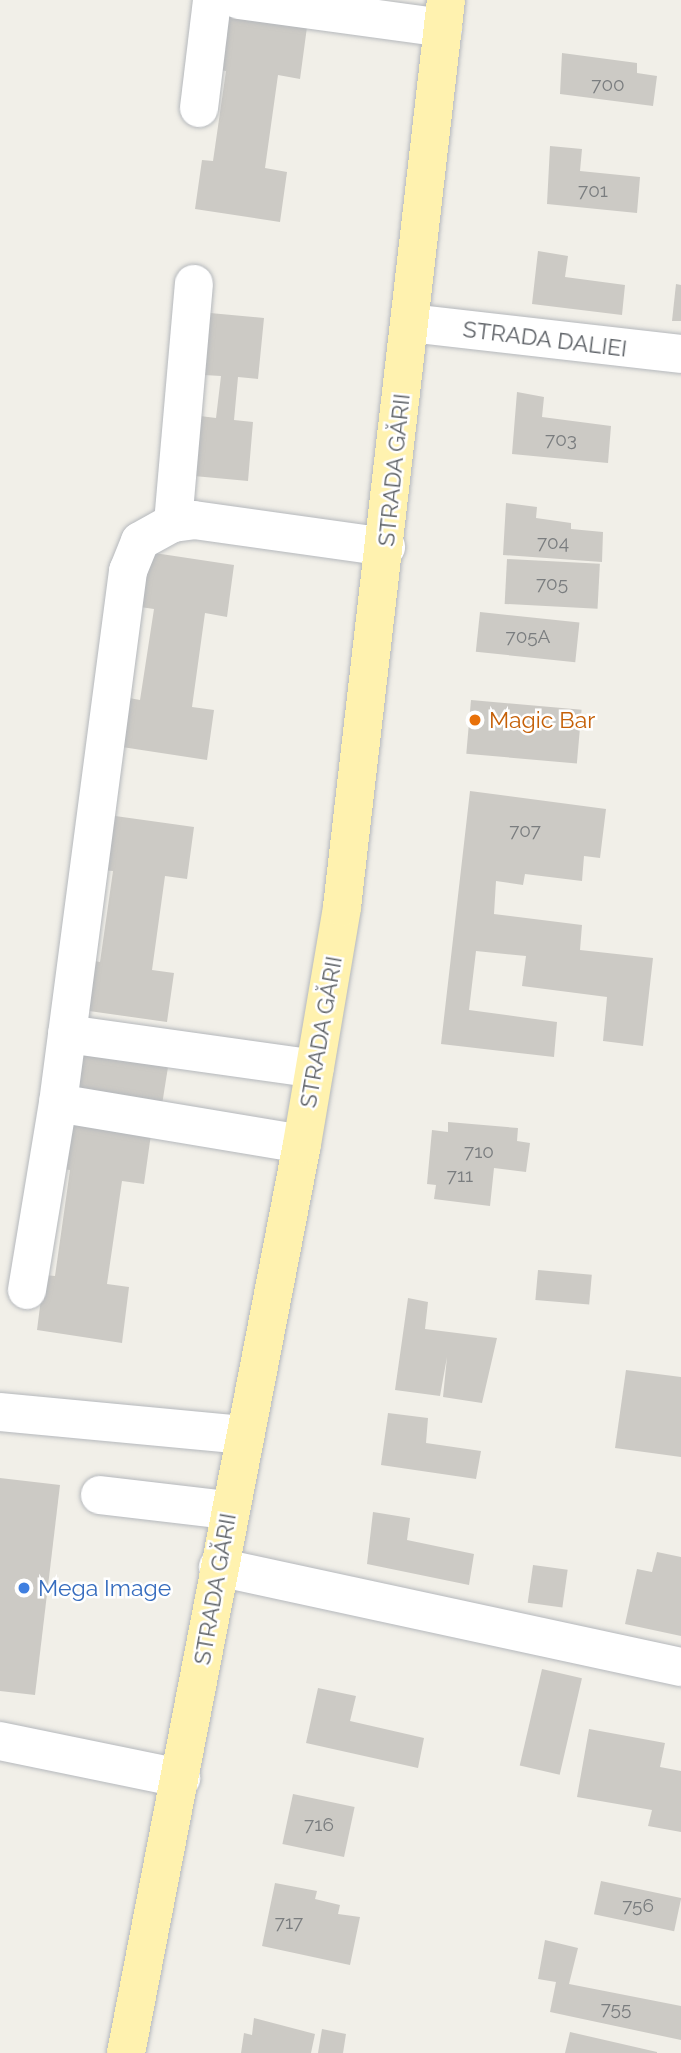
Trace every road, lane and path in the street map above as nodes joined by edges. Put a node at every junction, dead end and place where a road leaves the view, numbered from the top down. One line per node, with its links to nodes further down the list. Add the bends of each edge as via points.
1 (212, 0): 4 (street)
2 (240, 0): 3 (street)
3 (445, 14): 6 (main road, STRADA GĂRII)
4 (200, 108)
5 (194, 284): 8 (street)
6 (410, 323): 7 (street, STRADA DALIEI); 9 (main road, STRADA GĂRII)
7 (681, 354)
8 (173, 523): 9 (street, via 194,520); 10 (street, via 140,541 128,571)
9 (386, 547): 11 (main road, STRADA GĂRII, via 342,907)
10 (67, 1034): 11 (street); 12 (street)
11 (315, 1069): 13 (main road, STRADA GĂRII)
12 (58, 1103): 13 (street); 14 (street)
13 (302, 1144): 16 (main road, STRADA GĂRII)
14 (27, 1290)
15 (0, 1412): 16 (street)
16 (242, 1435): 18 (main road, STRADA GĂRII)
17 (100, 1495): 18 (street)
18 (228, 1510): 19 (main road, STRADA GĂRII)
19 (218, 1567): 20 (street); 22 (main road, STRADA GĂRII)
20 (681, 1667)
21 (0, 1741): 22 (street)
22 (181, 1778): 23 (main road, STRADA GĂRII)
23 (126, 2053)

